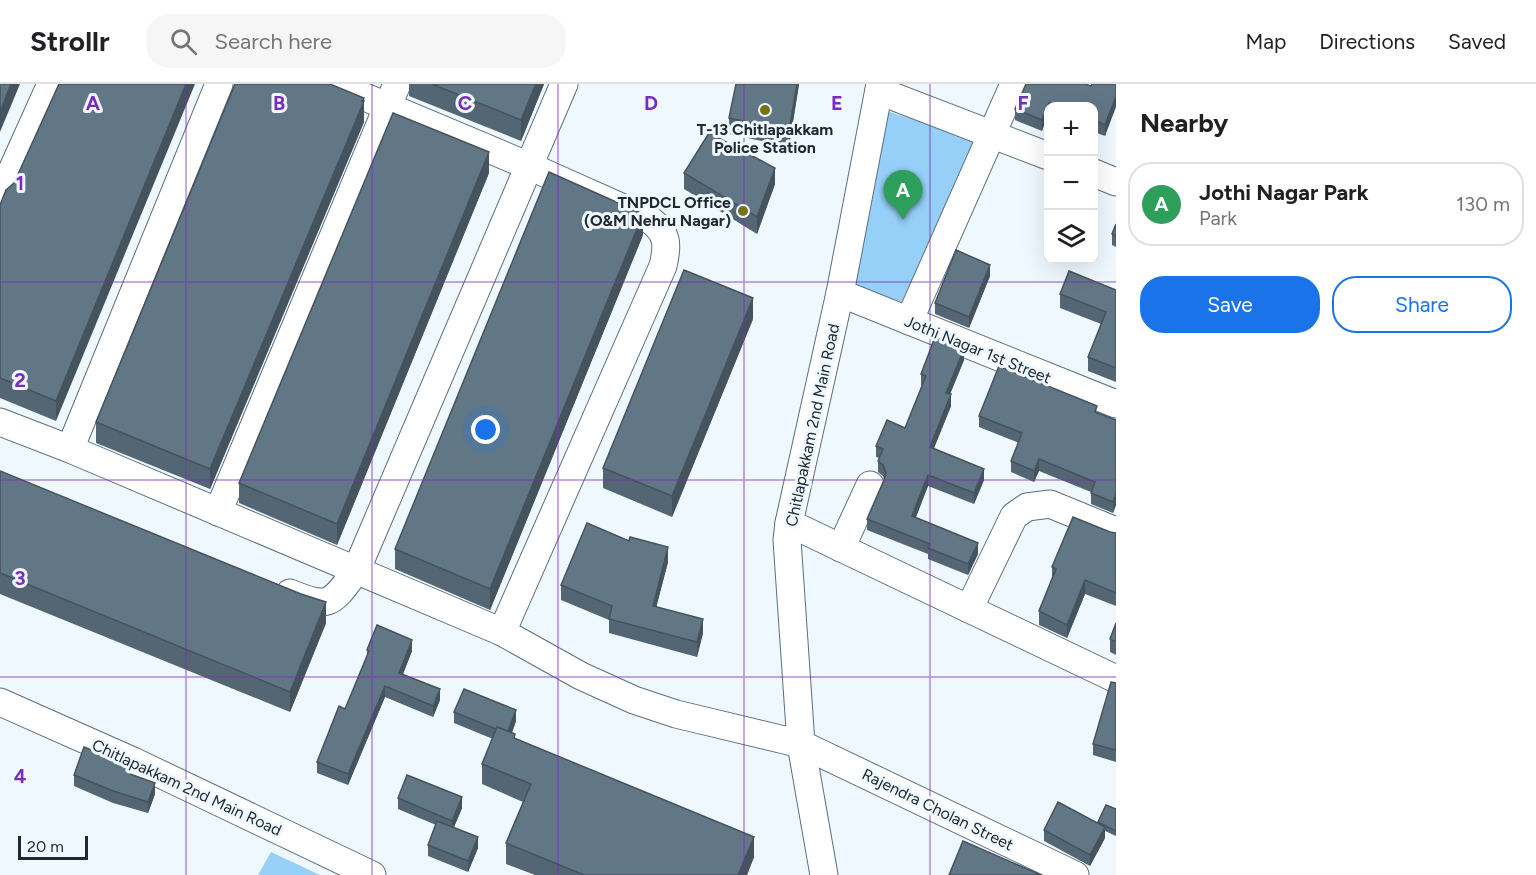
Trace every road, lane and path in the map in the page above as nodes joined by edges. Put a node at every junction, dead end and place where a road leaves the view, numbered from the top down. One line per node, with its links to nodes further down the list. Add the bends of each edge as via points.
1 (51, 84): 13 (street)
2 (219, 84): 18 (street)
3 (334, 84): 7 (street)
4 (564, 84): 10 (street)
5 (1014, 84): 8 (street)
6 (880, 87): 8 (street); 14 (street, Chitlapakkam 2nd Main Road)
7 (392, 95): 10 (street); 20 (street)
8 (991, 134): 9 (street); 15 (street)
9 (1044, 154)
10 (529, 166): 24 (street); 27 (street, via 650,220 661,228 666,253)
11 (1098, 175): 12 (street)
12 (1116, 182)
13 (0, 196)
14 (840, 293): 15 (street, Jothi Nagar 1st Street); 21 (street, Chitlapakkam 2nd Main Road)
15 (909, 321): 16 (street, Jothi Nagar 1st Street)
16 (1116, 404)
17 (0, 422): 18 (street, Rajendra Cholan Street)
18 (70, 450): 20 (street, Rajendra Cholan Street)
19 (870, 485): 23 (street)
20 (218, 512): 24 (street, Rajendra Cholan Street)
21 (789, 523): 23 (street); 30 (street, Chitlapakkam 2nd Main Road)
22 (1116, 531): 26 (street, via 1050,504 1027,507 1014,516)
23 (841, 548): 26 (street)
24 (356, 571): 25 (street, via 336,598 326,602 307,600); 27 (street, Rajendra Cholan Street)
25 (263, 582)
26 (969, 609): 28 (street)
27 (502, 632): 30 (street, Rajendra Cholan Street, via 634,700)
28 (1116, 679)
29 (0, 702): 31 (street, Chitlapakkam 2nd Main Road)
30 (801, 744): 32 (street, Chitlapakkam 2nd Main Road); 33 (street, Rajendra Cholan Street)
31 (372, 875)
32 (824, 875)
33 (1075, 875)

